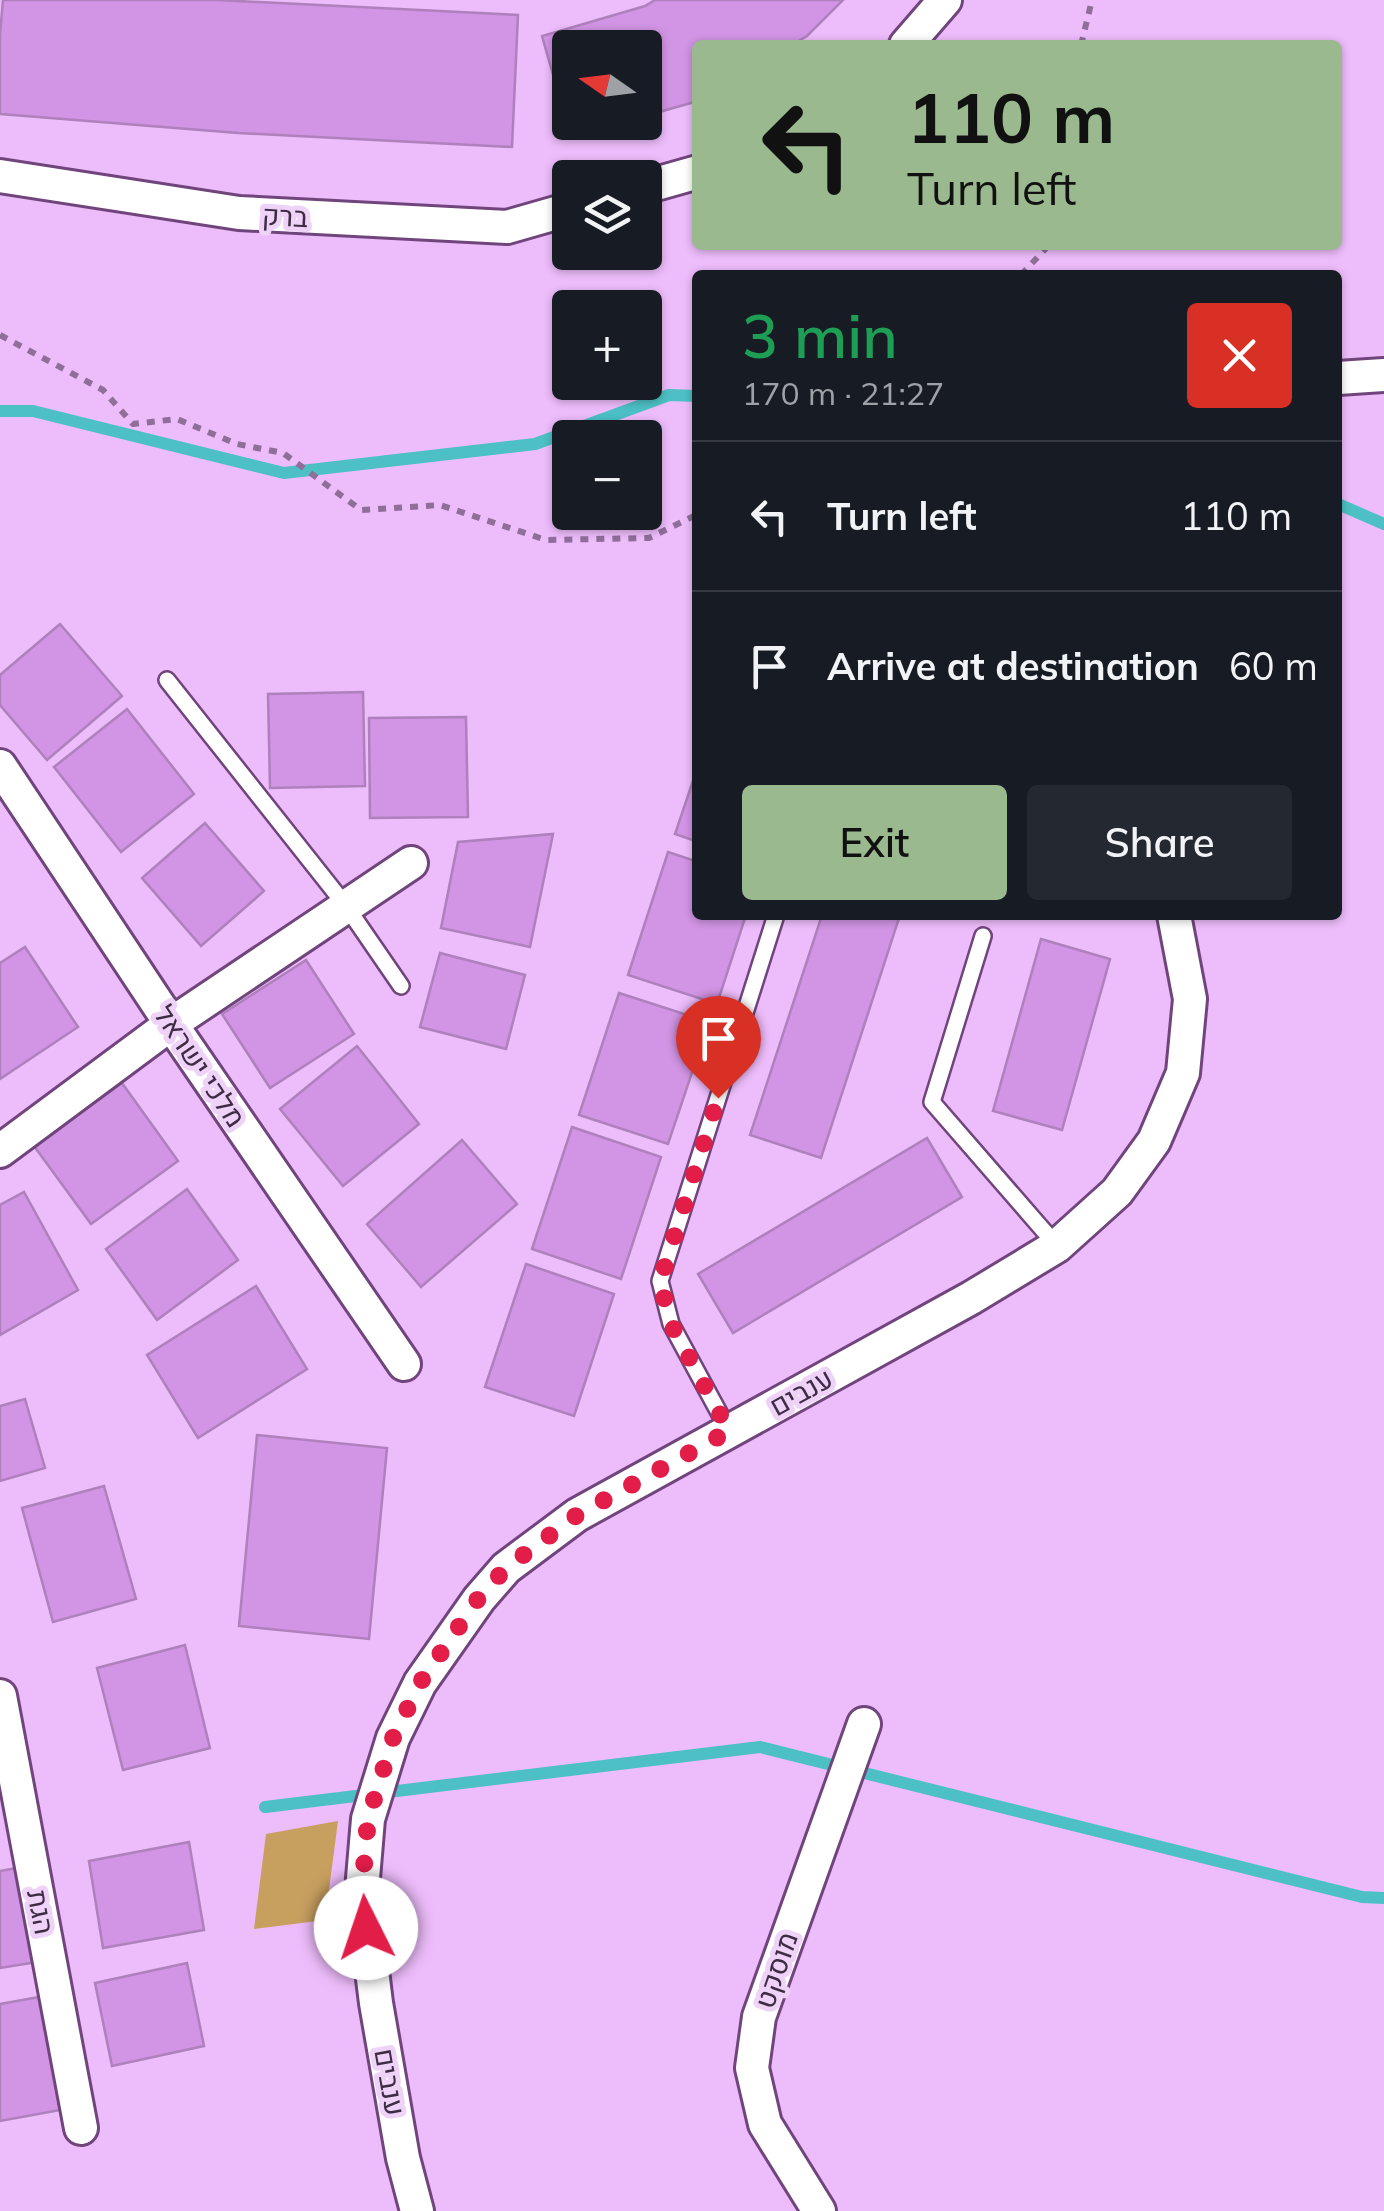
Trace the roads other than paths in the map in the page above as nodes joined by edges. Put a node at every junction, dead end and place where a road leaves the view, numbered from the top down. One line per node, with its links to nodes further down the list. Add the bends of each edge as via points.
1 (945, 0): 2 (street)
2 (910, 40)
3 (692, 174): 5 (street)
4 (0, 176): 6 (street, ברק, via 239,213 507,227)
5 (662, 183)
6 (552, 214)
7 (1384, 375): 8 (street)
8 (1342, 378)
9 (167, 680): 12 (lane)
10 (0, 766): 17 (street, מלכי ישראל)
11 (411, 863): 12 (street)
12 (346, 906): 16 (lane); 17 (street)
13 (774, 920): 21 (lane, via 660,1282 671,1324)
14 (1175, 920): 19 (street, ענבים, via 1190,999 1182,1073 1154,1142 1117,1192)
15 (983, 936): 19 (lane, via 932,1102)
16 (401, 986)
17 (172, 1024): 18 (street); 20 (street, מלכי ישראל)
18 (0, 1151)
19 (1057, 1246): 21 (street, ענבים)
20 (404, 1364)
21 (729, 1431): 25 (street, ענבים, via 577,1515 506,1568 420,1683 393,1738 368,1819 362,1890 400,2144)
22 (0, 1696): 24 (street, הגת)
23 (864, 1724): 26 (street, מוסקט, via 759,2017 752,2068 764,2124)
24 (81, 2128)
25 (417, 2211)
26 (819, 2211)

